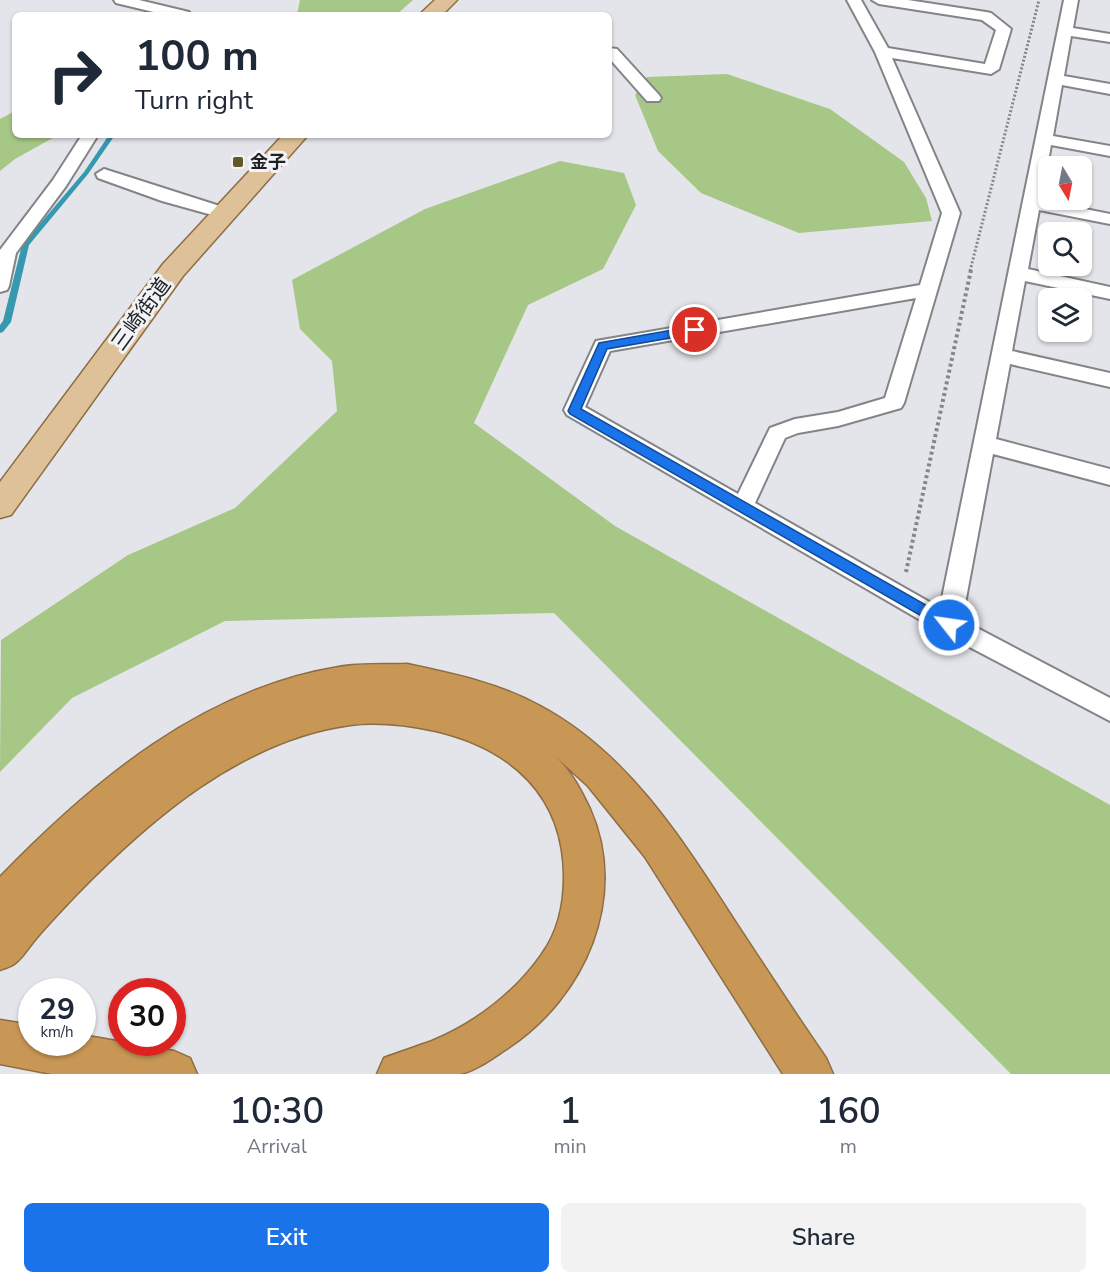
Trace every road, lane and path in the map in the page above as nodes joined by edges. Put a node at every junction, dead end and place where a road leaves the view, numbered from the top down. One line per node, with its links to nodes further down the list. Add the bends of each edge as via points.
1 (121, 0): 7 (street)
2 (447, 0): 8 (main road)
3 (854, 0): 12 (street)
4 (879, 0): 12 (street, via 986,16 1004,29 991,69)
5 (1039, 0): 34 (path, via 976,243)
6 (1071, 0): 9 (street)
7 (171, 12)
8 (433, 12)
9 (1065, 31): 10 (street); 13 (street)
10 (1110, 38)
11 (612, 52): 15 (street)
12 (882, 52): 26 (street, via 951,213)
13 (1056, 79): 14 (street); 18 (street)
14 (1110, 89)
15 (653, 98)
16 (88, 138): 25 (street, via 7,253)
17 (293, 138): 22 (main road, 三崎街道)
18 (1044, 139): 19 (street); 21 (street)
19 (1110, 151)
20 (104, 174): 22 (street)
21 (1031, 203): 23 (street); 24 (street)
22 (223, 213): 32 (main road, 三崎街道, via 173,270)
23 (1110, 219)
24 (1017, 273): 27 (street); 28 (street)
25 (0, 286)
26 (926, 290): 33 (street, via 894,403 777,433); 33 (street, via 603,346 574,411)
27 (1110, 293)
28 (1001, 355): 29 (street); 30 (street)
29 (1110, 380)
30 (984, 444): 31 (street); 35 (street)
31 (1110, 477)
32 (0, 506)
33 (743, 506): 34 (street)
34 (900, 597): 35 (street)
35 (949, 625): 36 (street)
36 (1110, 710)
37 (0, 906): 42 (highway, via 55,848 111,798 165,756 227,719 291,693 345,681 413,681 458,688 536,722 603,775 640,818)
38 (0, 949): 41 (highway, via 117,828 187,774 222,753 281,727 340,711 385,708 440,714 494,733 539,765 558,788 573,813 581,838 586,892 561,968 521,1012 464,1051)
39 (0, 1042): 40 (highway)
40 (174, 1074)
41 (400, 1074)
42 (810, 1074)

